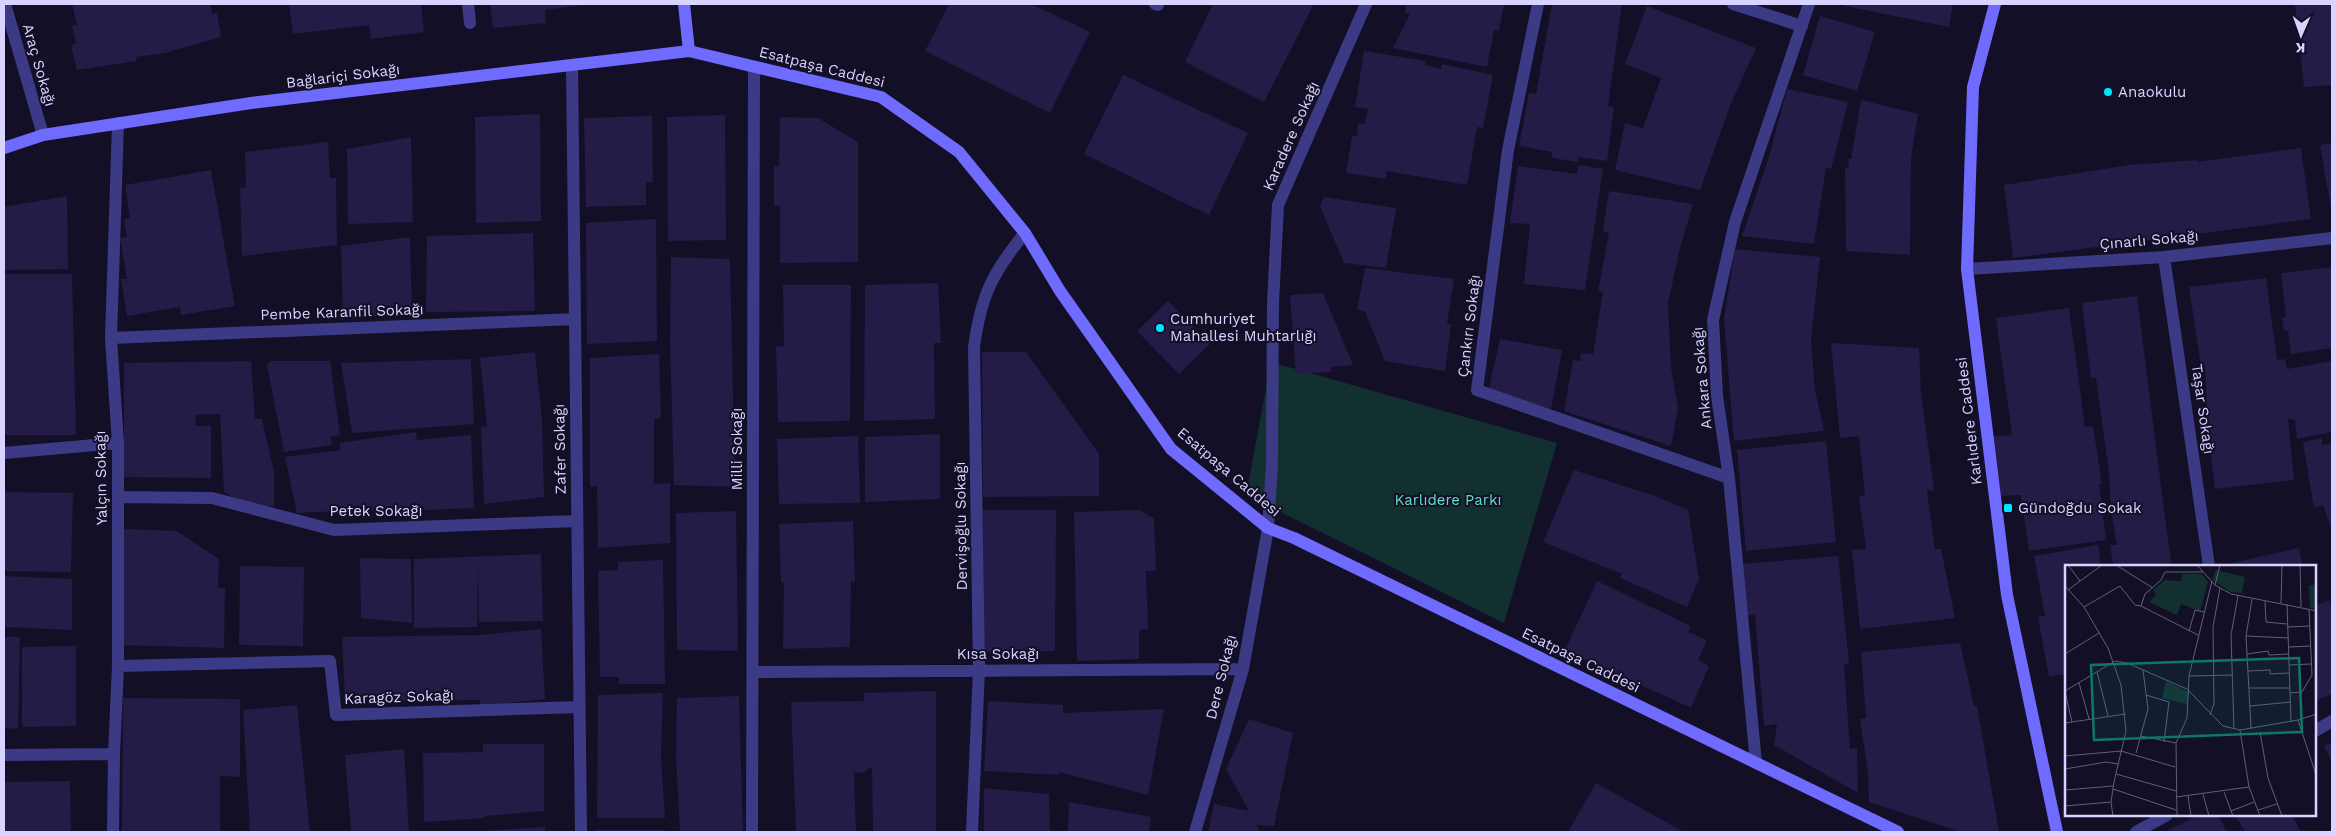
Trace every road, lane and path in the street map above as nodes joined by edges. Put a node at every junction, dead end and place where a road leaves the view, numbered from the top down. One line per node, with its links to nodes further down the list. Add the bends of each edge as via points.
1 (5, 4): 15 (street, Araç Sokağı)
2 (468, 4): 9 (street)
3 (684, 4): 11 (street)
4 (1366, 4): 28 (street, Karadere Sokağı, via 1278,205)
5 (1538, 4): 25 (street, Çankırı Sokağı, via 1508,150 1477,390)
6 (1733, 4): 10 (street)
7 (1809, 4): 10 (street, Ankara Sokağı)
8 (1995, 4): 20 (street, Karlıdere Caddesi, via 1973,87)
9 (470, 23)
10 (1802, 26): 25 (street, Ankara Sokağı, via 1735,222 1713,320 1717,396)
11 (690, 51): 12 (street, Bağlariçi Sokağı); 13 (street, Esatpaşa Caddesi)
12 (572, 66): 14 (street, Bağlariçi Sokağı); 21 (street, Zafer Sokağı)
13 (754, 66): 17 (street, Esatpaşa Caddesi, via 881,97 959,152); 33 (street, Milli Sokağı)
14 (118, 123): 15 (street, Bağlariçi Sokağı); 22 (street, Yalçın Sokağı)
15 (42, 135): 16 (street, Bağlariçi Sokağı)
16 (4, 148)
17 (1025, 233): 28 (street, Esatpaşa Caddesi, via 1076,314 1171,449); 32 (street, Dervişoğlu Sokağı, via 989,284 979,314 974,347)
18 (2332, 238): 19 (street, Çınarlı Sokağı)
19 (2164, 257): 20 (street, Çınarlı Sokağı); 29 (street, Taşar Sokağı)
20 (1967, 269): 47 (street, Karlıdere Caddesi, via 2007,595)
21 (575, 319): 22 (street, Pembe Karanfil Sokağı); 27 (street, Zafer Sokağı)
22 (111, 338): 23 (street, Yalçın Sokağı)
23 (118, 442): 24 (street); 26 (street, Yalçın Sokağı)
24 (4, 453)
25 (1729, 478): 39 (street, Ankara Sokağı)
26 (118, 497): 27 (street, Petek Sokağı, via 212,498 334,530); 30 (street, Yalçın Sokağı)
27 (577, 520): 34 (street, Zafer Sokağı)
28 (1268, 528): 31 (street, Dere Sokağı); 39 (street, Esatpaşa Caddesi)
29 (2209, 565)
30 (118, 666): 34 (street, Karagöz Sokağı, via 330,661 336,715); 37 (street, Yalçın Sokağı)
31 (1243, 669): 32 (street, Kısa Sokağı); 45 (street, Dere Sokağı)
32 (979, 670): 33 (street, Kısa Sokağı); 44 (street, Dervişoğlu Sokağı)
33 (753, 672): 43 (street, Milli Sokağı)
34 (579, 707): 42 (street, Zafer Sokağı)
35 (2332, 721): 36 (street)
36 (2316, 730)
37 (114, 754): 38 (street); 41 (street, Yalçın Sokağı)
38 (4, 755)
39 (1756, 763): 46 (street, Esatpaşa Caddesi)
40 (2165, 816): 48 (street)
41 (113, 832)
42 (581, 832)
43 (752, 832)
44 (972, 832)
45 (1195, 832)
46 (1898, 832)
47 (2057, 832)
48 (2136, 832)

